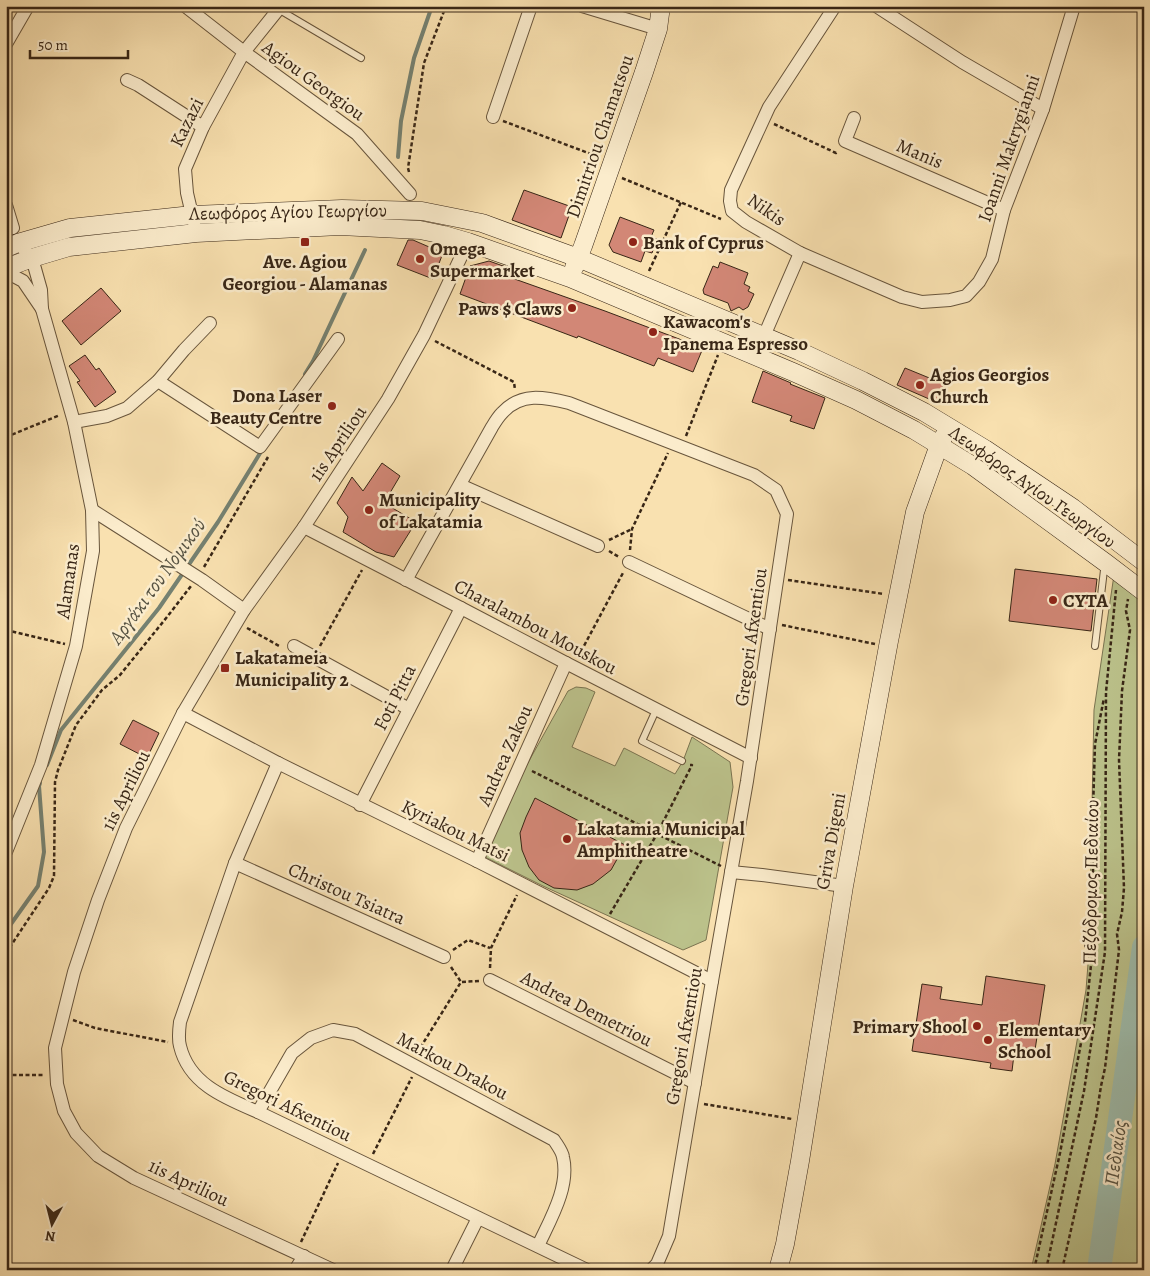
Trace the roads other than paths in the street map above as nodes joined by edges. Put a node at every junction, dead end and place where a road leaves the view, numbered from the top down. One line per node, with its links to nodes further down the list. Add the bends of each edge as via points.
1 (28, 6): 11 (street)
2 (186, 6): 12 (street, Agiou Georgiou)
3 (531, 6): 16 (street)
4 (582, 6): 10 (street)
5 (662, 6): 10 (main road, Dimitriou Chamatsou)
6 (835, 6): 26 (street, Nikis, via 769,107 730,201 732,211 746,222)
7 (876, 6): 15 (street, via 962,62)
8 (1074, 6): 15 (street, Ioanni Makrygianni)
9 (280, 8): 12 (street, Kazazi); 13 (lane)
10 (658, 30): 28 (main road, Dimitriou Chamatsou)
11 (6, 44)
12 (244, 52): 18 (street, Kazazi); 19 (street, Agiou Georgiou, via 357,134)
13 (361, 58)
14 (127, 80): 18 (street)
15 (1043, 109): 21 (street, Ioanni Makrygianni)
16 (493, 117)
17 (854, 118): 21 (street, Manis, via 845,141)
18 (203, 127): 22 (street, Kazazi, via 185,169)
19 (410, 194)
20 (6, 205): 24 (street)
21 (1004, 210): 32 (street, Ioanni Makrygianni, via 992,259 979,282)
22 (192, 214): 23 (street, Kazazi); 24 (main road, Λεωφόρος Αγίου Γεωργίου, via 70,228); 28 (main road, Λεωφόρος Αγίου Γεωργίου, via 342,208 422,210 482,223)
23 (196, 233): 25 (main road, Λεωφόρος Αγίου Γεωργίου, via 340,226 420,230); 27 (main road, Λεωφόρος Αγίου Γεωργίου, via 69,247)
24 (13, 239): 27 (street)
25 (468, 242): 31 (main road, Λεωφόρος Αγίου Γεωργίου); 43 (street, 1is Apriliou, via 424,335 388,399)
26 (800, 253): 32 (street, Nikis, via 902,297 934,302); 35 (street)
27 (32, 258): 29 (main road, Λεωφόρος Αγίου Γεωργίου); 33 (street, Alamanas, via 41,290)
28 (578, 258): 31 (main road, Dimitriou Chamatsou); 35 (main road, Λεωφόρος Αγίου Γεωργίου)
29 (6, 268)
30 (6, 272): 33 (street, Alamanas, via 23,281)
31 (570, 278): 40 (main road, Λεωφόρος Αγίου Γεωργίου, via 856,400)
32 (966, 296)
33 (42, 309): 38 (street, Alamanas)
34 (210, 322): 37 (street)
35 (764, 336): 39 (main road, Λεωφόρος Αγίου Γεωργίου, via 863,381)
36 (338, 339): 37 (street, via 260,447)
37 (158, 382): 38 (street, via 127,408 107,416)
38 (72, 416): 42 (street, Alamanas)
39 (949, 427): 40 (main road, Griva Digeni); 45 (main road, Λεωφόρος Αγίου Γεωργίου, via 1073,508)
40 (939, 446): 47 (main road, Λεωφόρος Αγίου Γεωργίου, via 973,466); 67 (main road, Griva Digeni, via 915,512)
41 (460, 485): 44 (street); 48 (street); 52 (street, Gregori Afxentiou, via 502,413 518,401 532,398 569,403 754,475 776,490 786,514)
42 (92, 510): 51 (street, via 200,578); 63 (street, Alamanas, via 93,551 76,646 41,765)
43 (304, 527): 48 (street, Charalambou Mouskou); 51 (street, 1is Apriliou)
44 (598, 546)
45 (1140, 559)
46 (629, 562): 52 (street)
47 (1106, 563): 49 (main road, Λεωφόρος Αγίου Γεωργίου); 54 (lane)
48 (406, 580): 50 (street, Charalambou Mouskou)
49 (1130, 590)
50 (461, 608): 55 (street, Charalambou Mouskou); 56 (street, Foti Pitta)
51 (244, 610): 58 (street, 1is Apriliou)
52 (771, 626): 59 (street, Gregori Afxentiou)
53 (294, 646): 56 (street)
54 (1095, 646)
55 (569, 665): 57 (street, Charalambou Mouskou); 64 (street, Andrea Zakou)
56 (409, 709): 62 (street, Foti Pitta)
57 (656, 710): 59 (street, Charalambou Mouskou); 60 (lane, via 642,741)
58 (183, 713): 61 (street, Kyriakou Matsi); 75 (street, 1is Apriliou, via 126,828 98,900 74,972 55,1048 56,1084 76,1133 98,1156 134,1178)
59 (751, 758): 66 (street, Gregori Afxentiou)
60 (682, 761)
61 (278, 763): 62 (street, Kyriakou Matsi); 65 (street, Gregori Afxentiou)
62 (360, 804): 64 (street, Kyriakou Matsi)
63 (6, 852)
64 (477, 861): 70 (street, Kyriakou Matsi)
65 (235, 863): 68 (street, Christou Tsiatra); 72 (street, Gregori Afxentiou, via 180,1022 179,1044 184,1060 196,1077 223,1097)
66 (731, 872): 67 (street); 70 (street, Gregori Afxentiou)
67 (844, 886): 81 (main road, Griva Digeni, via 806,1122)
68 (444, 957)
69 (490, 980): 71 (street, Andrea Demetriou)
70 (712, 981): 71 (street, Gregori Afxentiou)
71 (695, 1083): 80 (street, Gregori Afxentiou, via 668,1236 657,1264)
72 (258, 1112): 73 (street, Gregori Afxentiou); 74 (street, Markou Drakou, via 292,1052 311,1038 334,1030 354,1034 554,1140 563,1156 565,1176 561,1194)
73 (478, 1218): 74 (street, Gregori Afxentiou); 78 (street)
74 (538, 1246): 79 (street, Gregori Afxentiou)
75 (300, 1254): 76 (street); 77 (street, 1is Apriliou)
76 (295, 1270)
77 (333, 1270)
78 (452, 1270)
79 (587, 1270)
80 (651, 1270)
81 (778, 1270)

